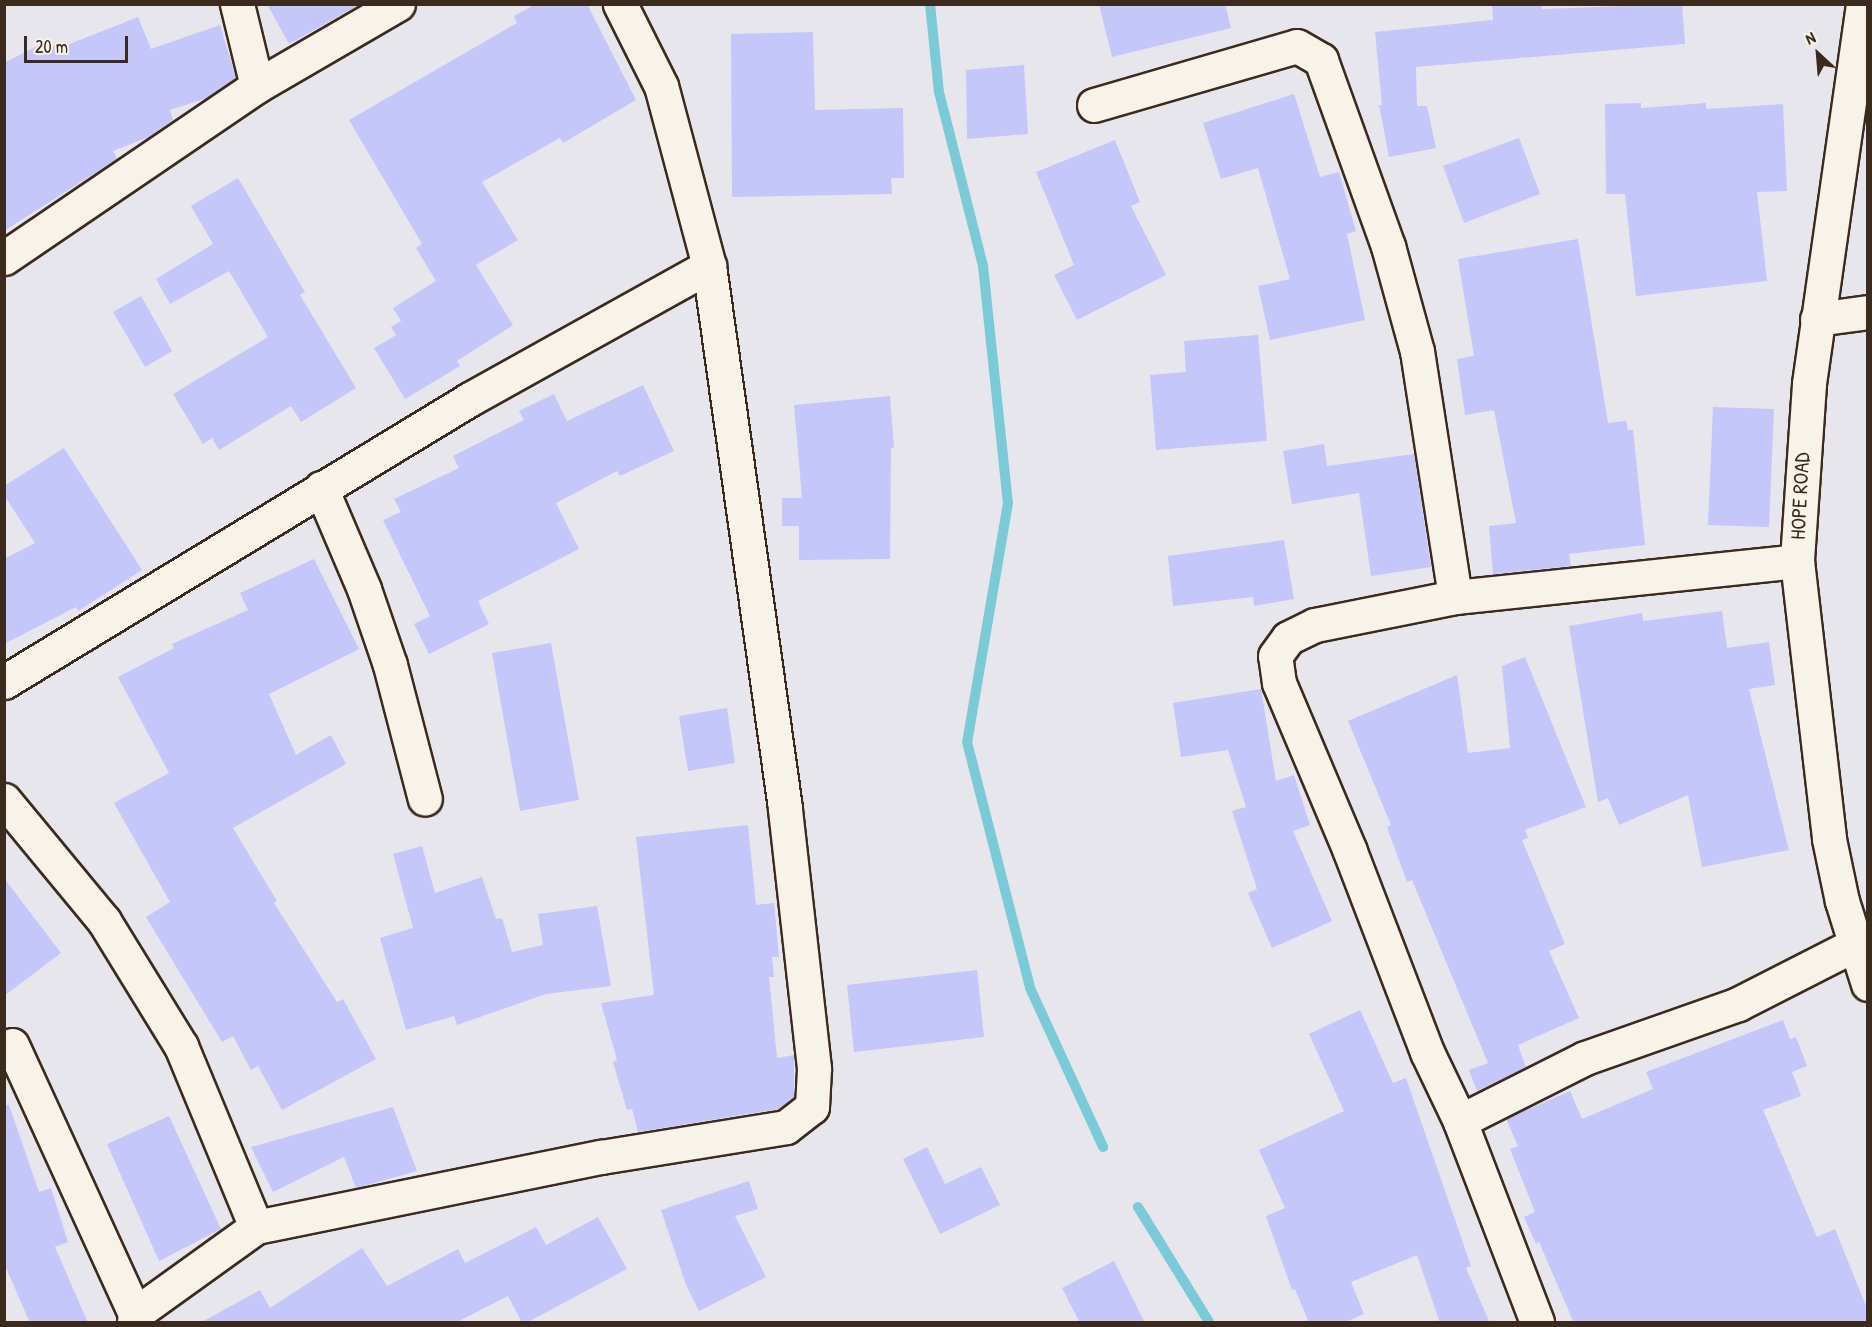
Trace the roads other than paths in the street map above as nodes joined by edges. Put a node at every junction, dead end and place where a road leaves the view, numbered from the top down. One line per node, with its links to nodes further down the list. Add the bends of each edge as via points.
1 (237, 4): 5 (street)
2 (398, 4): 5 (street)
3 (620, 4): 8 (street, via 660,86)
4 (1863, 4): 10 (street, HOPE ROAD)
5 (257, 86): 7 (street)
6 (1094, 105): 13 (street, via 1297,46 1322,60 1388,246 1417,351)
7 (4, 258)
8 (709, 266): 11 (street); 21 (street, via 785,808 814,1068 812,1107 786,1127 601,1157)
9 (1868, 312): 10 (street)
10 (1817, 319): 12 (street, HOPE ROAD, via 1799,483)
11 (321, 488): 14 (street); 15 (street, via 364,589 386,654)
12 (1797, 561): 13 (street); 17 (street, HOPE ROAD, via 1829,839)
13 (1455, 597): 20 (street, via 1315,625 1288,638 1275,656 1279,683 1346,840 1427,1052)
14 (4, 682)
15 (425, 799)
16 (4, 800): 21 (street, via 104,921 181,1046)
17 (1854, 945): 18 (street, HOPE ROAD); 20 (street, via 1738,1004 1585,1058)
18 (1868, 984)
19 (12, 1045): 22 (street)
20 (1460, 1121): 23 (street)
21 (256, 1227): 22 (street)
22 (134, 1318)
23 (1537, 1323)

